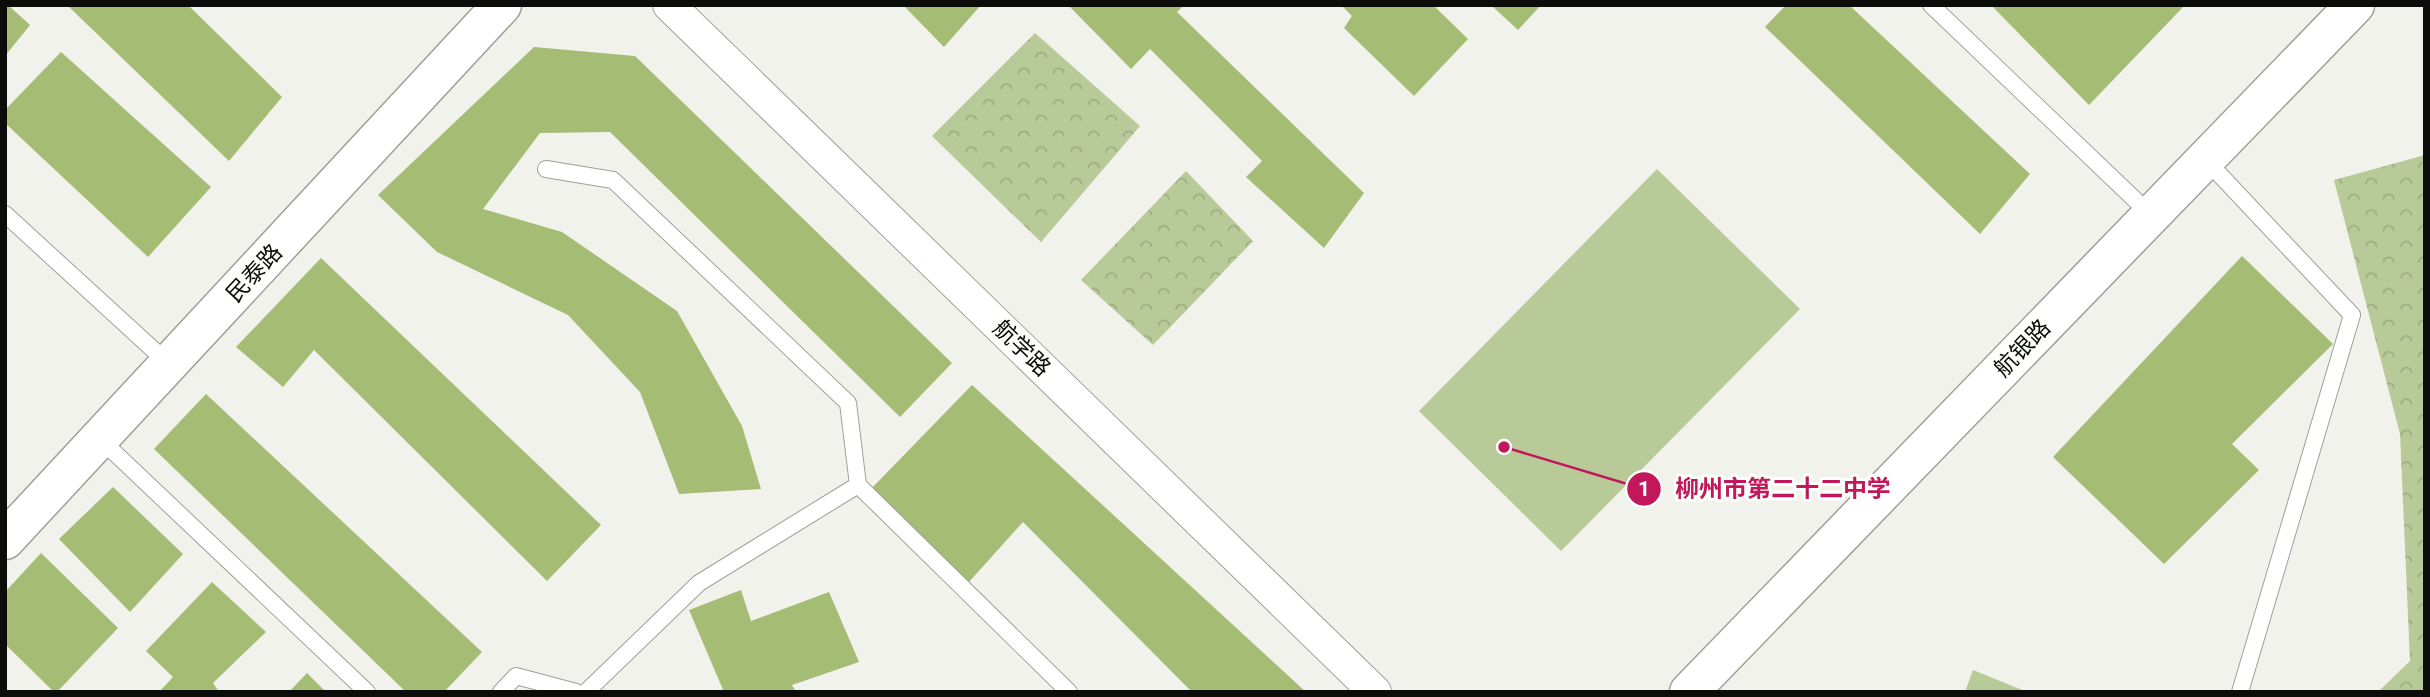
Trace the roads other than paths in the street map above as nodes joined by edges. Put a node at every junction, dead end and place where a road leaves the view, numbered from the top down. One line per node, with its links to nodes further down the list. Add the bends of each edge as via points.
1 (502, 5): 9 (main road, 民泰路)
2 (669, 5): 18 (street, 航学路)
3 (1931, 5): 8 (lane)
4 (2355, 5): 5 (main road, 航银路)
5 (2206, 160): 8 (main road, 航银路); 20 (lane, via 2352,315)
6 (546, 169): 11 (lane, via 613,180 848,403)
7 (5, 214): 9 (lane)
8 (2151, 215): 19 (main road, 航银路)
9 (169, 364): 10 (main road, 民泰路)
10 (99, 438): 12 (main road, 民泰路); 13 (lane)
11 (858, 485): 16 (lane, via 699,583); 17 (lane)
12 (5, 540)
13 (367, 692)
14 (501, 692): 15 (lane, via 516,676)
15 (576, 692)
16 (586, 692)
17 (1069, 692)
18 (1375, 692)
19 (1689, 692)
20 (2240, 692)

